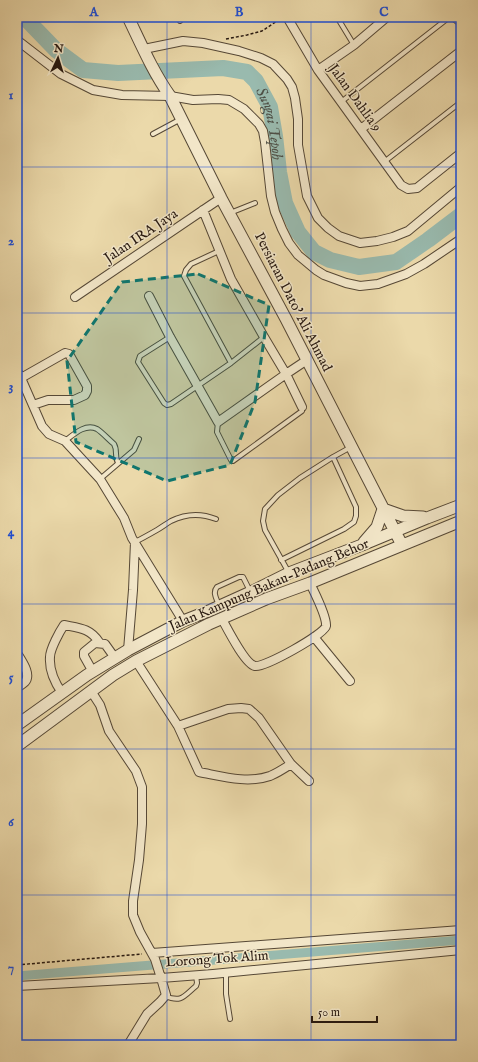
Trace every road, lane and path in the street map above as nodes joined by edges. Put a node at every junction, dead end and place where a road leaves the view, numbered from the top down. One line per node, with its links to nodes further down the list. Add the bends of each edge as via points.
1 (128, 17): 10 (street, Persiaran Dato' Ali Ahmad)
2 (284, 17): 7 (path, via 262,31)
3 (287, 17): 12 (street, Jalan Dahlia 9)
4 (337, 17): 9 (lane)
5 (387, 17): 9 (street)
6 (461, 25): 14 (lane, via 452,17 447,19)
7 (225, 39)
8 (17, 40): 13 (street, via 61,74 93,90 122,95)
9 (354, 45): 12 (street)
10 (144, 49): 13 (street, Persiaran Dato' Ali Ahmad); 21 (street, via 183,41 203,43 239,51 273,64 287,79 295,98 298,145 307,196 318,218 339,236 360,243 377,242 408,231)
11 (461, 51): 17 (street)
12 (318, 70): 14 (street, Jalan Dahlia 9)
13 (167, 92): 16 (street, Persiaran Dato' Ali Ahmad); 26 (street, via 193,100 229,100 244,109 259,124 265,142 271,196 282,229 298,255 324,275 360,286 378,284 406,274)
14 (341, 102): 17 (street, Jalan Dahlia 9)
15 (461, 102): 20 (lane)
16 (181, 119): 18 (lane); 22 (street, Persiaran Dato' Ali Ahmad)
17 (361, 129): 20 (street, Jalan Dahlia 9)
18 (153, 134)
19 (461, 153): 20 (street, Jalan Dahlia 9, via 417,188 408,189 401,185)
20 (384, 162)
21 (461, 187)
22 (221, 198): 24 (street, Jalan IRA Jaya); 25 (street, Persiaran Dato' Ali Ahmad)
23 (255, 203): 25 (lane)
24 (203, 210): 27 (street); 29 (street, Jalan IRA Jaya)
25 (230, 213): 32 (street, Persiaran Dato' Ali Ahmad)
26 (461, 239)
27 (219, 251): 31 (street, via 231,279); 33 (lane, via 191,264 184,276)
28 (149, 296): 30 (street)
29 (75, 297)
30 (170, 337): 36 (street); 36 (lane, via 140,356 138,362 167,405)
31 (264, 337): 33 (lane); 35 (street)
32 (307, 360): 35 (street); 42 (street, Persiaran Dato' Ali Ahmad)
33 (231, 363): 36 (lane)
34 (19, 374): 37 (street); 37 (street, via 65,353 69,354 87,386 85,395 74,400 48,400)
35 (286, 374): 38 (street); 39 (street)
36 (197, 385): 39 (street)
37 (33, 405): 41 (street, via 42,426 49,434)
38 (302, 406): 39 (lane, via 302,410 233,461 230,460 217,432)
39 (218, 422)
40 (139, 439): 44 (lane, via 134,450)
41 (65, 441): 44 (lane, via 80,430 96,429 116,447); 45 (street)
42 (351, 447): 43 (lane); 47 (street, Persiaran Dato' Ali Ahmad)
43 (333, 457): 55 (lane, via 278,495 265,510 265,530); 55 (lane, via 356,507 354,522)
44 (118, 464): 45 (lane)
45 (100, 479): 52 (street, via 124,518)
46 (461, 505): 48 (street, Jalan Kampung Bakau-Padang Behor)
47 (383, 508): 48 (street, via 403,516); 51 (street, Persiaran Dato' Ali Ahmad); 53 (street, via 377,527)
48 (427, 518): 51 (street, Jalan Kampung Bakau-Padang Behor)
49 (216, 519): 52 (lane, via 200,515 185,516)
50 (461, 521): 54 (street, Jalan Kampung Bakau-Padang Behor)
51 (394, 531): 53 (street, Jalan Kampung Bakau-Padang Behor); 54 (street, Persiaran Dato' Ali Ahmad)
52 (135, 542): 61 (street); 64 (street)
53 (362, 545): 56 (street, Jalan Kampung Bakau-Padang Behor)
54 (402, 545): 57 (street, Jalan Kampung Bakau-Padang Behor)
55 (282, 560): 56 (lane)
56 (289, 573): 58 (street, Jalan Kampung Bakau-Padang Behor)
57 (310, 583): 60 (street, Jalan Kampung Bakau-Padang Behor); 62 (street, via 326,624 325,629)
58 (251, 592): 59 (street, Jalan Kampung Bakau-Padang Behor); 59 (lane, via 243,577 239,577 217,587 214,593)
59 (219, 606): 61 (street, Jalan Kampung Bakau-Padang Behor)
60 (222, 619): 62 (street, via 232,639 249,663 255,666 275,660); 67 (street, Jalan Kampung Bakau-Padang Behor)
61 (183, 621): 64 (street, Jalan Kampung Bakau-Padang Behor)
62 (314, 637): 69 (street)
63 (99, 642): 66 (street, via 105,644); 68 (street, via 84,652); 72 (street, via 87,630 64,625 50,657 51,670)
64 (128, 650): 66 (street, Jalan Kampung Bakau-Padang Behor)
65 (17, 653): 70 (street, via 28,676 25,683)
66 (115, 658): 68 (street, Jalan Kampung Bakau-Padang Behor)
67 (136, 661): 71 (street, Jalan Kampung Bakau-Padang Behor); 74 (street)
68 (93, 672): 72 (street, Jalan Kampung Bakau-Padang Behor)
69 (350, 681)
70 (17, 688)
71 (91, 691): 75 (street, Jalan Kampung Bakau-Padang Behor); 80 (street, Lorong Tok Alim, via 100,705 109,730 136,771 142,787 142,824 133,915)
72 (62, 693): 73 (street, Jalan Kampung Bakau-Padang Behor)
73 (17, 725)
74 (178, 726): 76 (street, via 228,709 249,709 259,718); 76 (street, via 199,772 255,780 271,776)
75 (17, 746)
76 (292, 764): 77 (street)
77 (309, 781)
78 (461, 930): 80 (street)
79 (461, 950): 82 (street, Lorong Tok Alim)
80 (154, 956): 81 (path); 83 (street, Lorong Tok Alim)
81 (17, 965)
82 (226, 973): 84 (street, Lorong Tok Alim); 87 (lane)
83 (160, 974): 84 (street, Lorong Tok Alim); 85 (street); 86 (street)
84 (196, 975): 86 (lane, via 196,986 182,998 177,1000)
85 (17, 986)
86 (166, 996): 88 (street, via 147,1014)
87 (230, 1019)
88 (128, 1045)

